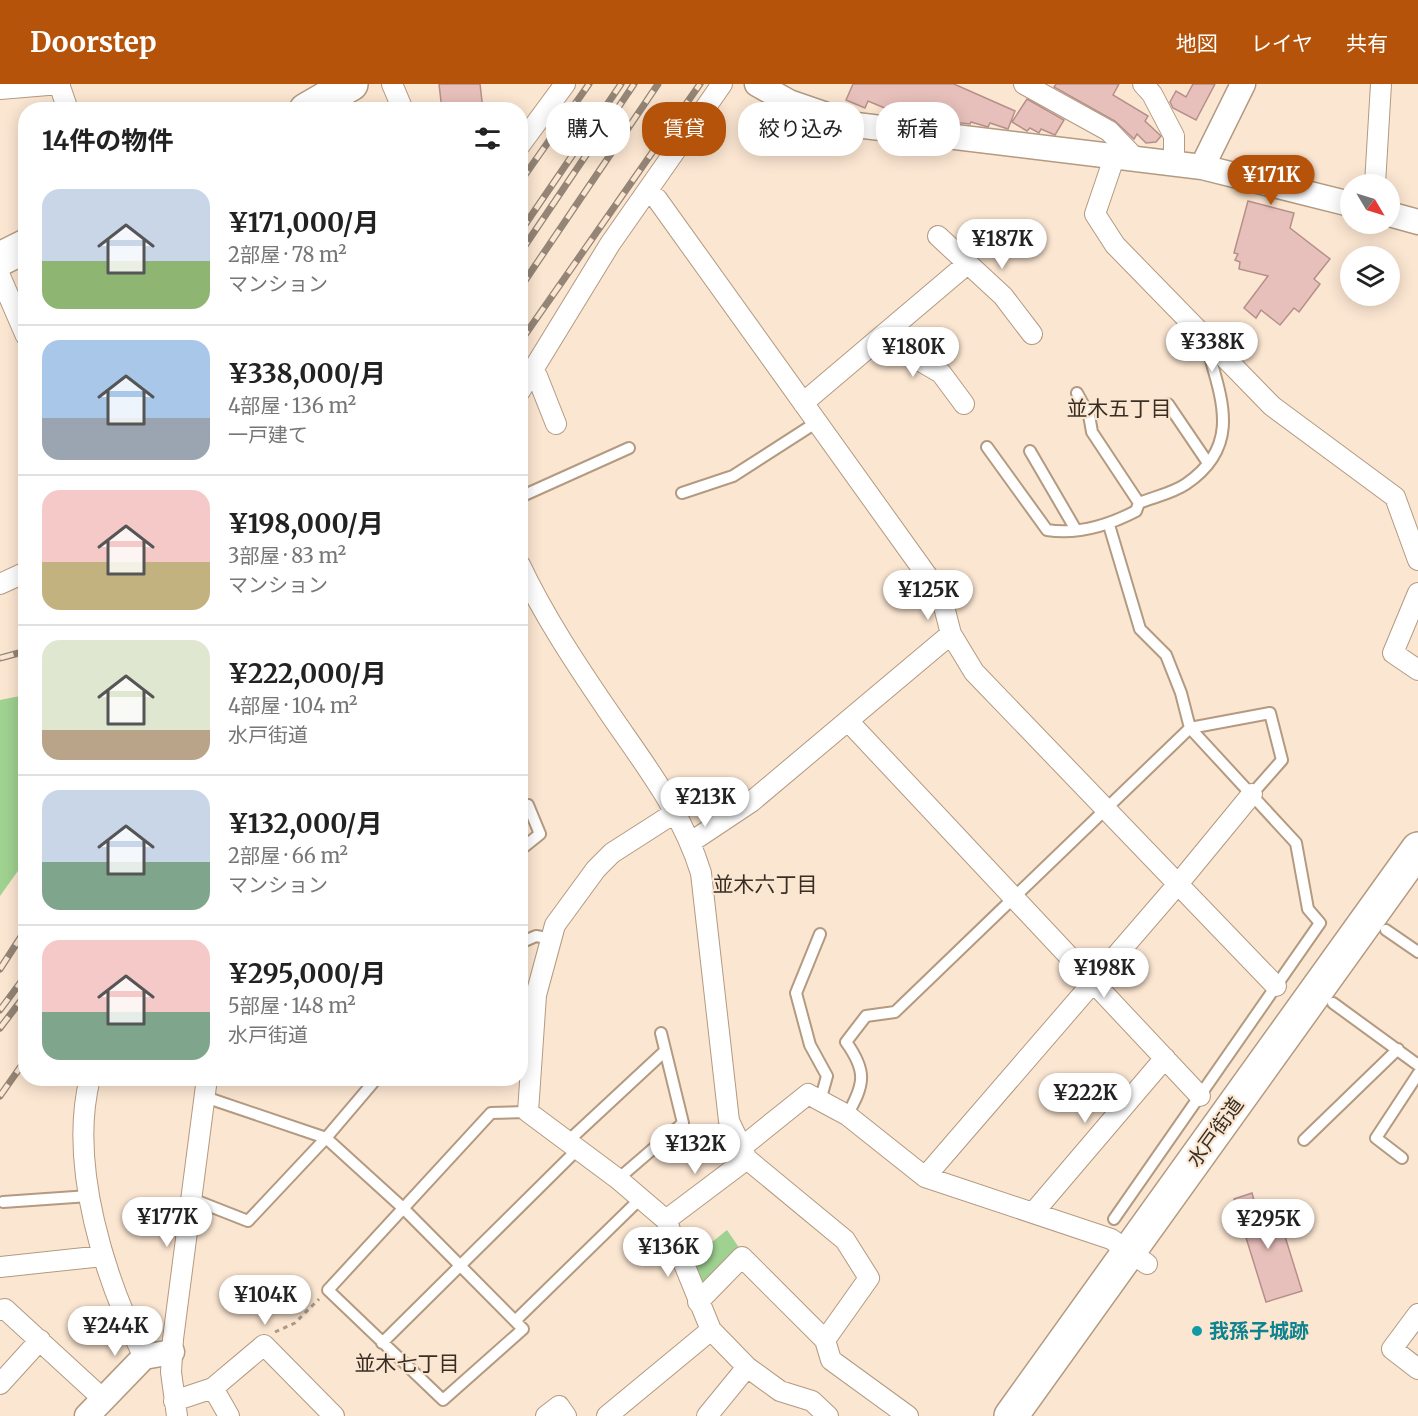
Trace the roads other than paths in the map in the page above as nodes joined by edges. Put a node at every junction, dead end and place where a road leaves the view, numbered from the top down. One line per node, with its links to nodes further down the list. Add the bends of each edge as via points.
1 (60, 84): 11 (street); 12 (street)
2 (351, 84): 13 (highway)
3 (392, 84): 14 (street)
4 (565, 84): 15 (street)
5 (757, 84): 16 (street, via 789,102 856,125)
6 (1024, 84): 16 (street, via 1109,131)
7 (1143, 84): 17 (street, via 1174,136)
8 (1243, 84): 18 (street)
9 (1381, 84): 19 (street)
10 (722, 85): 20 (street)
11 (0, 89)
12 (66, 102)
13 (320, 102)
14 (400, 102)
15 (528, 134)
16 (1125, 159): 17 (street); 32 (street, via 1095,214 1115,245)
17 (1173, 163): 18 (street)
18 (1202, 167): 21 (street)
19 (1375, 174)
20 (647, 192): 33 (street, via 609,244); 36 (street, via 657,199)
21 (1340, 202)
22 (1400, 217): 23 (street)
23 (1418, 222)
24 (938, 236): 27 (street)
25 (18, 250): 26 (highway)
26 (0, 259)
27 (966, 264): 30 (street); 31 (street, via 1003,296)
28 (0, 276): 29 (street)
29 (18, 318)
30 (892, 329): 36 (street); 37 (street, via 915,358 941,373)
31 (1032, 334)
32 (1205, 339): 44 (lane, via 1220,396 1223,434 1215,457); 50 (street, via 1272,406 1395,497)
33 (533, 373): 34 (street); 40 (street)
34 (528, 380)
35 (1077, 393): 47 (lane, via 1089,415 1092,432)
36 (803, 403): 39 (street)
37 (964, 404)
38 (1168, 404): 44 (lane)
39 (817, 422): 46 (lane, via 733,476); 55 (street, via 941,595)
40 (556, 424)
41 (987, 447): 49 (lane, via 1047,530)
42 (628, 448): 45 (lane)
43 (1030, 452): 49 (lane)
44 (1208, 463): 47 (lane, via 1185,485)
45 (528, 493)
46 (682, 493)
47 (1139, 503): 48 (lane, via 1136,510)
48 (1109, 525): 49 (lane); 58 (lane, via 1140,629 1166,655)
49 (1076, 530)
50 (1418, 560)
51 (18, 576): 53 (street)
52 (528, 582): 62 (street)
53 (0, 584)
54 (1418, 593): 56 (street, via 1393,653)
55 (951, 634): 57 (street); 61 (street, via 974,672)
56 (1418, 670)
57 (849, 722): 63 (street, via 751,802); 68 (street)
58 (1190, 728): 59 (lane); 59 (lane, via 1270,713 1282,760); 61 (lane)
59 (1252, 794): 66 (street); 75 (lane, via 1296,843 1308,909 1320,923)
60 (528, 805): 64 (lane, via 540,834)
61 (1106, 807): 66 (street); 68 (lane)
62 (676, 812): 63 (street); 71 (street, via 612,853 596,869 555,925)
63 (691, 842): 95 (street, via 701,873 729,1121)
64 (528, 844)
65 (1418, 849): 108 (highway, 水戸街道)
66 (1178, 884): 74 (street); 75 (street)
67 (1418, 885): 69 (highway, 水戸街道)
68 (1014, 897): 74 (street); 91 (lane, via 895,1012 866,1016 846,1042 861,1069 862,1086)
69 (1386, 930): 73 (lane); 76 (highway, 水戸街道)
70 (820, 934): 89 (lane, via 796,993 810,1045 827,1076)
71 (552, 939): 72 (lane, via 536,936); 78 (street, via 536,995)
72 (528, 940)
73 (1418, 952)
74 (1094, 982): 81 (street); 97 (street)
75 (1276, 986): 88 (lane)
76 (1333, 1003): 79 (lane); 108 (highway, 水戸街道)
77 (661, 1033): 80 (lane)
78 (528, 1045)
79 (1398, 1049): 82 (lane); 93 (lane)
80 (665, 1051): 94 (lane); 98 (lane, via 683,1123)
81 (1165, 1058): 88 (street); 104 (street)
82 (1418, 1065)
83 (1418, 1074): 96 (lane, via 1376,1138)
84 (89, 1086): 99 (street, via 85,1137)
85 (370, 1086): 92 (lane)
86 (526, 1086): 90 (street)
87 (206, 1088): 92 (lane); 101 (street)
88 (1200, 1096): 106 (lane)
89 (820, 1101): 91 (street); 95 (street, via 808,1094)
90 (528, 1112): 94 (street); 103 (lane, via 491,1113)
91 (847, 1115): 97 (street)
92 (326, 1138): 101 (lane, via 248,1221); 103 (lane)
93 (1304, 1140)
94 (572, 1146): 98 (street); 109 (lane)
95 (745, 1153): 105 (street); 117 (street, via 845,1240 869,1278)
96 (1402, 1158)
97 (925, 1177): 104 (street)
98 (618, 1179): 100 (street)
99 (89, 1196): 102 (lane); 107 (street)
100 (641, 1198): 105 (street); 114 (lane)
101 (192, 1199): 119 (street)
102 (3, 1202)
103 (403, 1208): 109 (lane); 118 (lane, via 328,1290)
104 (1033, 1213): 108 (street, via 1111,1239)
105 (666, 1220): 111 (street)
106 (1114, 1220)
107 (103, 1256): 110 (street); 120 (street)
108 (1138, 1257): 135 (highway, 水戸街道); 136 (highway, 水戸街道)
109 (460, 1265): 114 (lane); 118 (lane)
110 (0, 1267)
111 (698, 1302): 115 (street); 117 (street, via 742,1257)
112 (0, 1310): 116 (street, via 4,1309)
113 (1418, 1314): 122 (street, via 1392,1349)
114 (515, 1321): 118 (lane, via 523,1329 443,1400)
115 (711, 1330): 121 (street); 131 (street)
116 (40, 1340): 123 (street); 125 (street)
117 (825, 1340): 134 (street, via 831,1360)
118 (382, 1343)
119 (172, 1352): 120 (street); 126 (street)
120 (144, 1357): 125 (street)
121 (747, 1367): 132 (street); 133 (street, via 780,1391 812,1401)
122 (1418, 1369)
123 (0, 1384)
124 (213, 1388): 126 (street); 127 (street); 128 (street, via 264,1345)
125 (95, 1408)
126 (176, 1408)
127 (229, 1416)
128 (334, 1416)
129 (546, 1416): 130 (street, via 559,1406)
130 (567, 1416)
131 (607, 1416)
132 (707, 1416)
133 (828, 1416)
134 (908, 1416)
135 (1011, 1416)
136 (1038, 1416)

